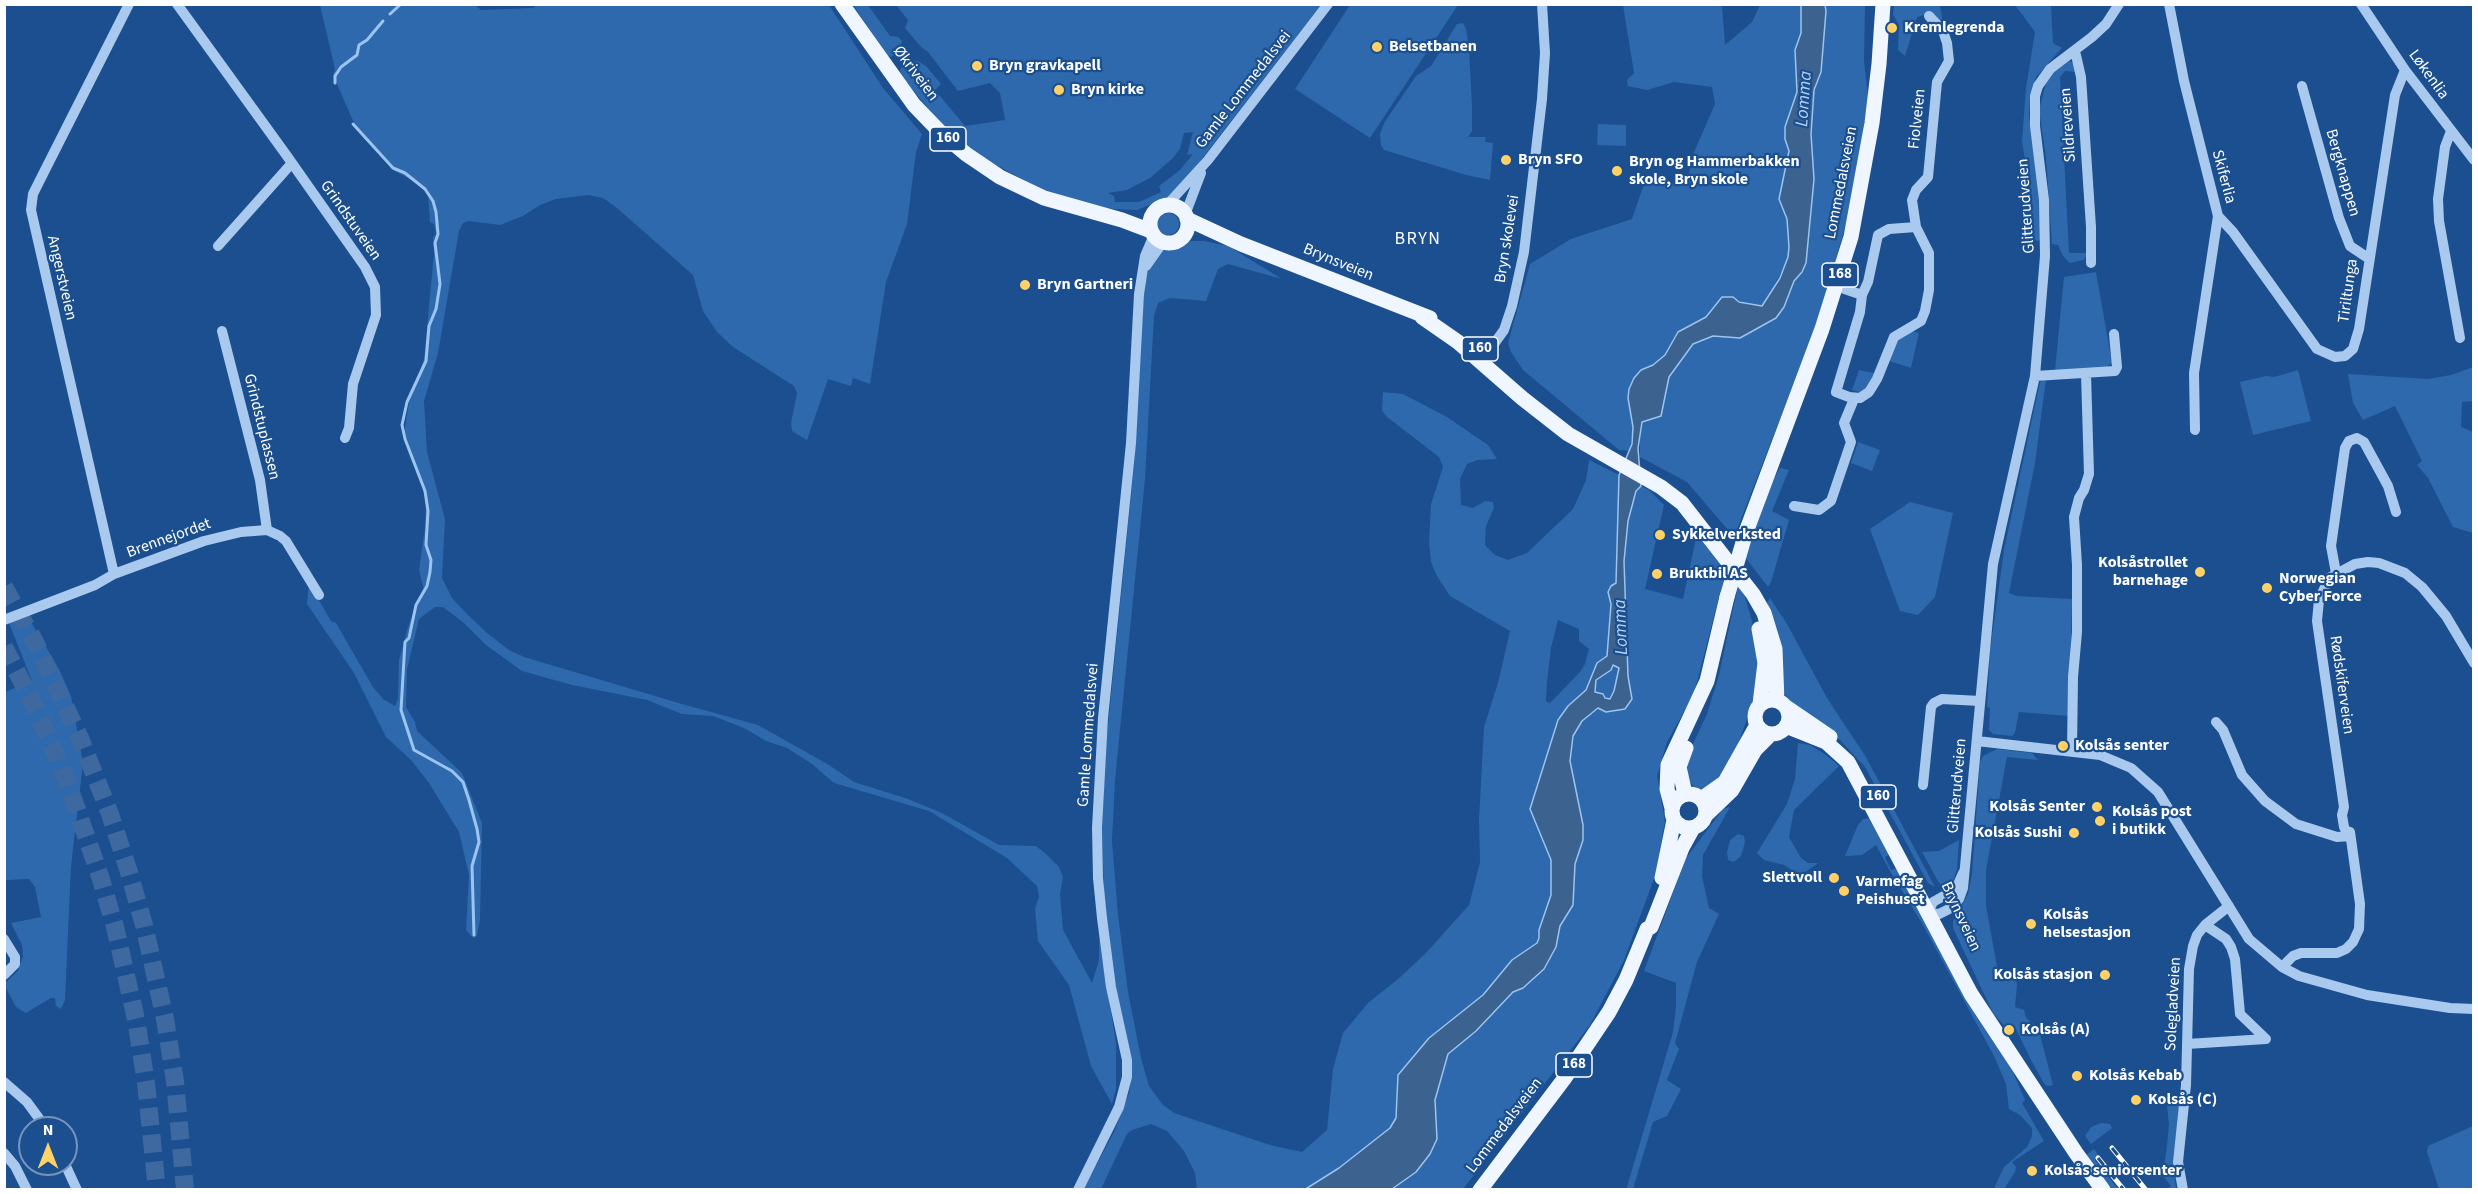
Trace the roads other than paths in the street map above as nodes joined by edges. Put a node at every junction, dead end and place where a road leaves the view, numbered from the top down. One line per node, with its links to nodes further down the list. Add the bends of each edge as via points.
1 (129, 4): 45 (street, Angerstveien, via 33,194 31,210)
2 (177, 4): 16 (street, Grindstuveien)
3 (842, 4): 20 (main road, Økriveien / 160, via 914,105 952,143 1021,188)
4 (1328, 4): 17 (street, Gamle Lommedalsvei)
5 (1542, 4): 35 (street, Bryn skolevei, via 1542,99 1524,252 1504,330)
6 (1883, 4): 30 (main road, Lommedalsveien / 168, via 1866,166)
7 (2119, 4): 11 (street, via 2106,24)
8 (2169, 4): 21 (street, Skiferlia)
9 (2361, 4): 12 (street, Løkenlia)
10 (1929, 16): 23 (street, Fiolveien, via 1942,31 1949,62 1937,82 1928,177 1913,196)
11 (2075, 51): 29 (street, Sildreveien, via 2081,71); 37 (street, Glitterudveien, via 2050,69 2035,96 2045,255)
12 (2405, 70): 14 (street, Løkenlia); 28 (street, Tiriltunga, via 2395,94)
13 (2302, 86): 28 (street, Bergknappen, via 2339,218 2350,246)
14 (2451, 131): 15 (street, Løkenlia); 34 (street, via 2445,147 2438,210)
15 (2474, 160)
16 (292, 163): 27 (street); 40 (street, Grindstuveien, via 375,287 376,315 353,384)
17 (1205, 164): 18 (street, Gamle Lommedalsvei); 22 (street, Gamle Lommedalsvei)
18 (1167, 205): 19 (main road, 160); 22 (main road, 160, via 1178,208)
19 (1153, 213): 20 (main road, Økriveien / 160); 24 (main road, via 1150,220)
20 (1100, 214): 24 (main road, Økriveien / 160)
21 (2218, 216): 28 (street, Tiriltunga, via 2317,349 2335,357 2345,356 2356,341); 39 (street, Skiferlia, via 2194,373)
22 (1186, 217): 25 (main road); 26 (main road, Brynsveien / 160)
23 (1916, 227): 31 (street, via 1888,229 1878,235 1869,282); 38 (street, Fiolveien, via 1929,253 1925,311 1921,321 1894,337 1869,392)
24 (1156, 236): 25 (main road, 160, via 1173,242); 82 (street, Gamle Lommedalsvei, via 1147,250 1139,305 1131,443 1103,718 1097,828 1101,909 1127,1077 1119,1107)
25 (1183, 237): 26 (main road, Brynsveien / 160)
26 (1241, 244): 35 (main road, Brynsveien / 160, via 1431,318 1461,333)
27 (218, 246)
28 (2368, 258)
29 (2091, 263)
30 (1836, 286): 31 (street); 50 (main road, Lommedalsveien / 168, bridge, via 1746,532)
31 (1862, 295): 38 (street, via 1836,392)
32 (222, 331): 43 (street, Grindstuplassen, via 260,480)
33 (2114, 334): 36 (street, via 2117,369)
34 (2460, 338)
35 (1484, 358): 46 (main road, Brynsveien / 160, via 1568,434 1667,490 1695,517)
36 (2086, 374): 37 (street); 59 (street, via 2089,474 2074,517 2077,595)
37 (2036, 376): 51 (street, Glitterudveien, via 1993,564)
38 (1854, 399): 41 (street, via 1844,423 1851,442 1831,501 1819,510)
39 (2195, 430)
40 (345, 438)
41 (1794, 506)
42 (2396, 512): 44 (street, via 2388,486 2364,442 2357,438 2349,441 2331,546)
43 (267, 530): 45 (street, Brennejordet, via 211,538); 47 (street, via 286,541)
44 (2336, 573): 49 (street, via 2368,562 2405,573 2446,616); 66 (street, Rødskiferveien, via 2322,590 2317,621)
45 (114, 574): 48 (street, Brennejordet)
46 (1742, 580): 52 (main road, 160, via 1765,656); 53 (main road, 160, via 1770,629)
47 (320, 595)
48 (4, 620)
49 (2474, 663)
50 (1705, 688): 61 (main road, Lommedalsveien / 168, via 1702,707 1680,761); 63 (main road, Lommedalsveien / 168, via 1668,765 1667,789)
51 (1980, 701): 58 (street, Glitterudveien); 60 (street, via 1942,699 1930,707)
52 (1760, 704): 53 (main road, via 1771,700); 55 (main road, 160, via 1755,717)
53 (1782, 704): 56 (main road, 160, via 1789,717); 68 (main road, Brynsveien / 160, via 1827,734 1861,770)
54 (2216, 722): 66 (street, via 2242,775 2265,801 2296,824 2337,837)
55 (1757, 725): 57 (main road); 62 (main road, via 1725,782)
56 (1786, 726): 57 (main road); 68 (main road, Brynsveien / 160, via 1826,742 1848,762)
57 (1771, 734): 64 (main road, 168, via 1755,750 1732,790)
58 (1977, 741): 59 (street); 68 (street, Glitterudveien, via 1963,888 1951,908)
59 (2072, 751): 67 (street, via 2118,761 2158,792)
60 (1923, 785)
61 (1685, 794): 62 (main road); 63 (main road, via 1679,797)
62 (1701, 799): 64 (main road)
63 (1673, 814): 65 (main road, via 1681,827); 70 (main road, Lommedalsveien / 168, via 1663,873)
64 (1707, 814): 65 (main road, 168, via 1701,825)
65 (1693, 828): 70 (main road, Lommedalsveien / 168)
66 (2349, 836): 72 (street, Rødskiferveien, via 2360,904 2353,942 2337,953 2301,953)
67 (2229, 906): 69 (street, Solegladveien); 72 (street, via 2249,939)
68 (1933, 910): 84 (main road, Brynsveien / 160, via 1983,1009)
69 (2205, 925): 75 (street, Solegladveien, via 2193,946 2189,969); 75 (street, via 2229,942 2235,959 2240,1014 2266,1039)
70 (1647, 929): 83 (main road, Lommedalsveien / 168, via 1626,980 1599,1028)
71 (4, 939): 73 (street, via 15,957 15,964)
72 (2282, 967): 74 (street, via 2299,976 2367,994)
73 (4, 975)
74 (2474, 1009)
75 (2187, 1044): 85 (street, Solegladveien, via 2178,1162)
76 (4, 1082): 77 (street)
77 (37, 1116)
78 (5, 1153): 80 (street, via 15,1166)
79 (71, 1176): 81 (street)
80 (21, 1186)
81 (77, 1190)
82 (1078, 1190)
83 (1480, 1190)
84 (2103, 1190)
85 (2182, 1190)

